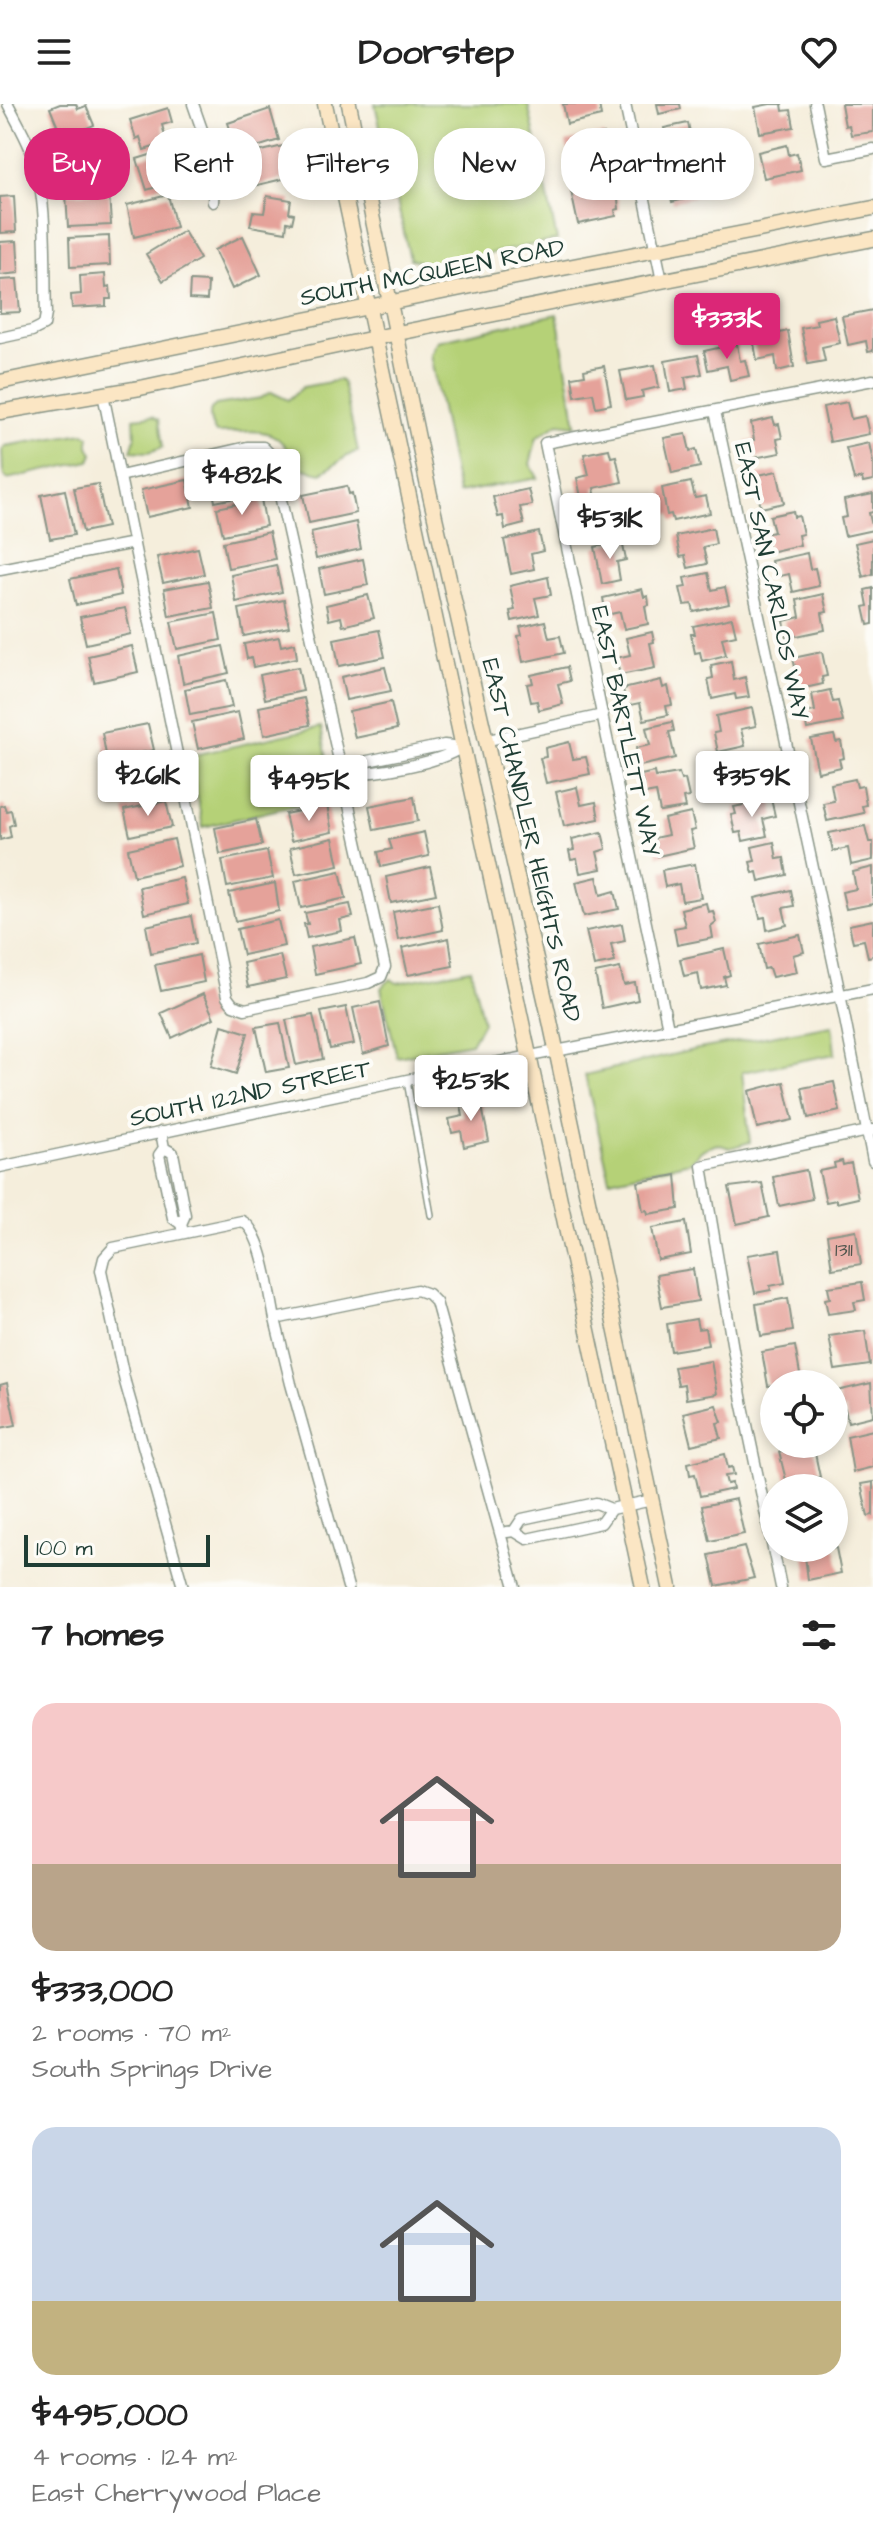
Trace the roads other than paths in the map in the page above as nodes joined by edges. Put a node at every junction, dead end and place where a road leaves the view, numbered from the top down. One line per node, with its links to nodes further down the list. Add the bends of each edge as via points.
1 (8, 104): 16 (street, via 38,174 46,314 44,325)
2 (193, 104): 8 (street, via 215,167)
3 (325, 104): 14 (main road, EAST CHANDLER HEIGHTS ROAD)
4 (349, 104): 13 (main road, EAST CHANDLER HEIGHTS ROAD)
5 (625, 104): 11 (street)
6 (815, 104): 7 (street, via 826,158)
7 (873, 149)
8 (213, 202)
9 (873, 208): 11 (main road, SOUTH MCQUEEN ROAD)
10 (873, 239): 12 (main road)
11 (655, 250): 12 (street); 13 (main road, SOUTH MCQUEEN ROAD)
12 (662, 281): 15 (main road)
13 (392, 303): 14 (main road, SOUTH MCQUEEN ROAD); 15 (main road, EAST CHANDLER HEIGHTS ROAD)
14 (368, 308): 17 (main road, EAST CHANDLER HEIGHTS ROAD); 19 (main road, SOUTH MCQUEEN ROAD)
15 (398, 333): 17 (main road); 27 (main road, EAST CHANDLER HEIGHTS ROAD)
16 (0, 338)
17 (374, 338): 20 (main road); 28 (main road, EAST CHANDLER HEIGHTS ROAD)
18 (873, 380): 21 (street)
19 (0, 382)
20 (103, 394): 22 (main road); 23 (street)
21 (715, 411): 26 (street, EAST BARTLETT WAY, via 545,443); 33 (street, EAST SAN CARLOS WAY)
22 (0, 412)
23 (120, 476): 24 (street); 31 (street, via 247,447 263,447 271,455)
24 (134, 543): 25 (street); 31 (street, via 227,997 233,1005 245,1009 381,977 385,967)
25 (0, 569)
26 (603, 715): 27 (street); 34 (street, EAST BARTLETT WAY)
27 (488, 740): 28 (main road); 35 (main road, EAST CHANDLER HEIGHTS ROAD)
28 (462, 747): 29 (street, via 444,745); 30 (street, via 449,756); 36 (main road, EAST CHANDLER HEIGHTS ROAD)
29 (400, 754): 30 (street); 31 (street, via 358,763)
30 (403, 766): 31 (street)
31 (342, 773)
32 (873, 989): 33 (street, SOUTH 122ND STREET)
33 (840, 994): 34 (street, SOUTH 122ND STREET); 38 (street, EAST SAN CARLOS WAY)
34 (668, 1028): 35 (street, SOUTH 122ND STREET)
35 (556, 1052): 36 (street, SOUTH 122ND STREET); 48 (main road, EAST CHANDLER HEIGHTS ROAD)
36 (529, 1057): 37 (street, SOUTH 122ND STREET); 49 (main road, EAST CHANDLER HEIGHTS ROAD)
37 (407, 1080): 39 (street, SOUTH 122ND STREET); 45 (lane)
38 (871, 1131): 41 (street, EAST SAN CARLOS WAY); 59 (street, via 702,1166 741,1396)
39 (161, 1132): 40 (street); 42 (street, SOUTH 122ND STREET)
40 (164, 1148): 43 (street, via 173,1153); 44 (street, via 159,1155)
41 (873, 1161)
42 (0, 1167)
43 (180, 1187): 44 (street); 46 (street)
44 (167, 1189): 46 (street, via 173,1218)
45 (431, 1215)
46 (182, 1228): 47 (street, via 242,1221 249,1225 258,1242); 54 (street, via 113,1248 101,1270 125,1382)
47 (275, 1319): 53 (street, via 402,1292 428,1294 436,1302); 55 (street)
48 (652, 1500): 49 (street); 58 (main road, EAST CHANDLER HEIGHTS ROAD)
49 (618, 1508): 50 (street, via 596,1503); 51 (street, via 601,1523); 57 (main road, EAST CHANDLER HEIGHTS ROAD)
50 (559, 1511): 51 (street, via 555,1522); 52 (street, via 522,1519)
51 (565, 1530): 52 (street, via 527,1539)
52 (514, 1531): 53 (street)
53 (502, 1534): 56 (street)
54 (183, 1587)
55 (348, 1587)
56 (515, 1587)
57 (643, 1587)
58 (670, 1587)
59 (781, 1587)

